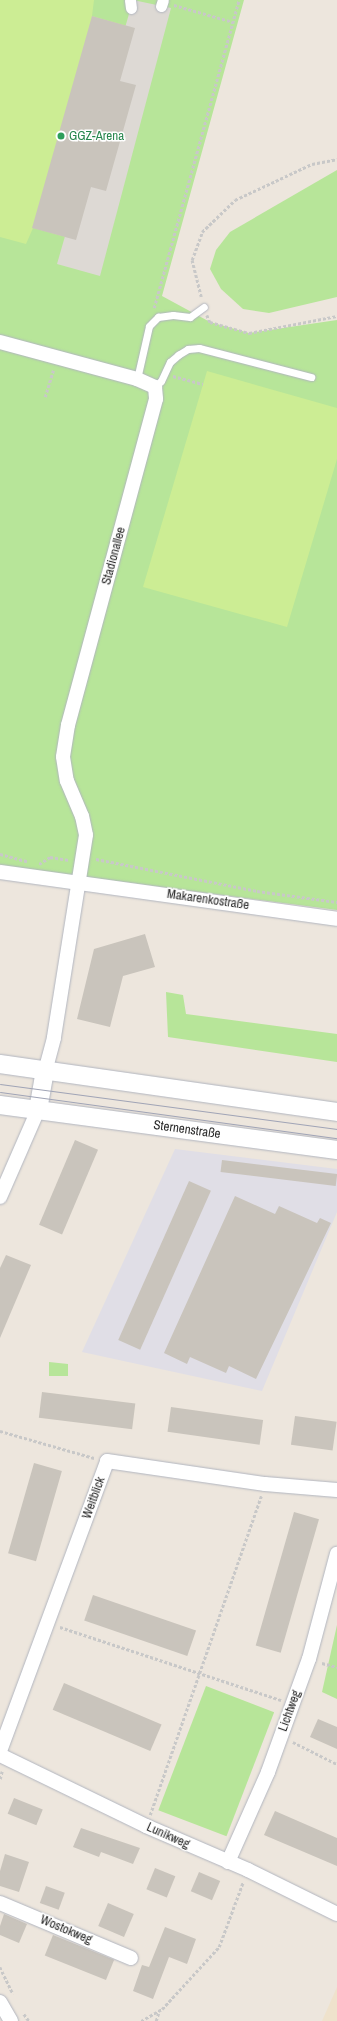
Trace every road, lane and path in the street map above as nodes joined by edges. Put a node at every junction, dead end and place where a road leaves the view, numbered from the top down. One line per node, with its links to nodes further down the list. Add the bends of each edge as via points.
1 (239, 0): 3 (path)
2 (162, 2): 3 (path)
3 (233, 22): 7 (path)
4 (337, 159): 5 (path, via 312,164 235,200 202,232 192,260)
5 (204, 307): 6 (path, via 210,322 249,333); 7 (lane, via 190,317 158,317)
6 (337, 316)
7 (149, 326): 12 (lane)
8 (0, 342): 9 (street)
9 (57, 358): 12 (street); 15 (path)
10 (166, 374): 11 (lane, via 170,362 178,355 188,349 199,348); 13 (path); 14 (lane)
11 (311, 377)
12 (137, 379): 14 (street)
13 (203, 384)
14 (155, 387): 17 (street, Stadionallee, via 156,399 67,731 63,756 67,781 82,816 86,835)
15 (45, 397)
16 (0, 854): 17 (path, via 39,864 50,857)
17 (83, 862): 19 (street, Stadionallee); 20 (path, via 91,858 257,891)
18 (0, 872): 19 (street, Makarenkostraße)
19 (80, 882): 21 (street, Makarenkostraße); 23 (street, via 54,1038)
20 (337, 902)
21 (337, 919)
22 (0, 1064): 23 (street)
23 (45, 1071): 25 (street); 26 (street)
24 (0, 1104): 25 (street, Sternenstraße)
25 (38, 1110): 27 (street, Sternenstraße); 28 (street)
26 (337, 1112)
27 (337, 1150)
28 (0, 1197)
29 (0, 1431): 30 (path)
30 (107, 1462): 31 (street, Weitblick); 34 (street, Weitblick)
31 (265, 1484): 32 (street, Weitblick); 35 (path)
32 (337, 1490)
33 (337, 1554): 36 (street, Lichtweg, via 309,1659)
34 (49, 1624): 35 (path); 38 (street, Weitblick)
35 (200, 1674): 36 (path); 41 (path)
36 (293, 1704): 37 (street, Lichtweg)
37 (281, 1736): 40 (path); 42 (street, Lichtweg)
38 (0, 1751)
39 (0, 1755): 41 (street, Lunikweg)
40 (337, 1764)
41 (146, 1826): 42 (street, Lunikweg)
42 (228, 1862): 43 (street, Lunikweg)
43 (248, 1870): 45 (street, Lunikweg); 51 (path, via 219,1947)
44 (0, 1903): 46 (street, Wostokweg)
45 (337, 1914)
46 (131, 1958)
47 (0, 1967): 48 (path)
48 (15, 1999)
49 (0, 2002): 52 (street)
50 (22, 2010): 53 (path)
51 (159, 2010): 54 (path); 55 (path)
52 (11, 2021)
53 (29, 2021)
54 (141, 2021)
55 (156, 2021)

